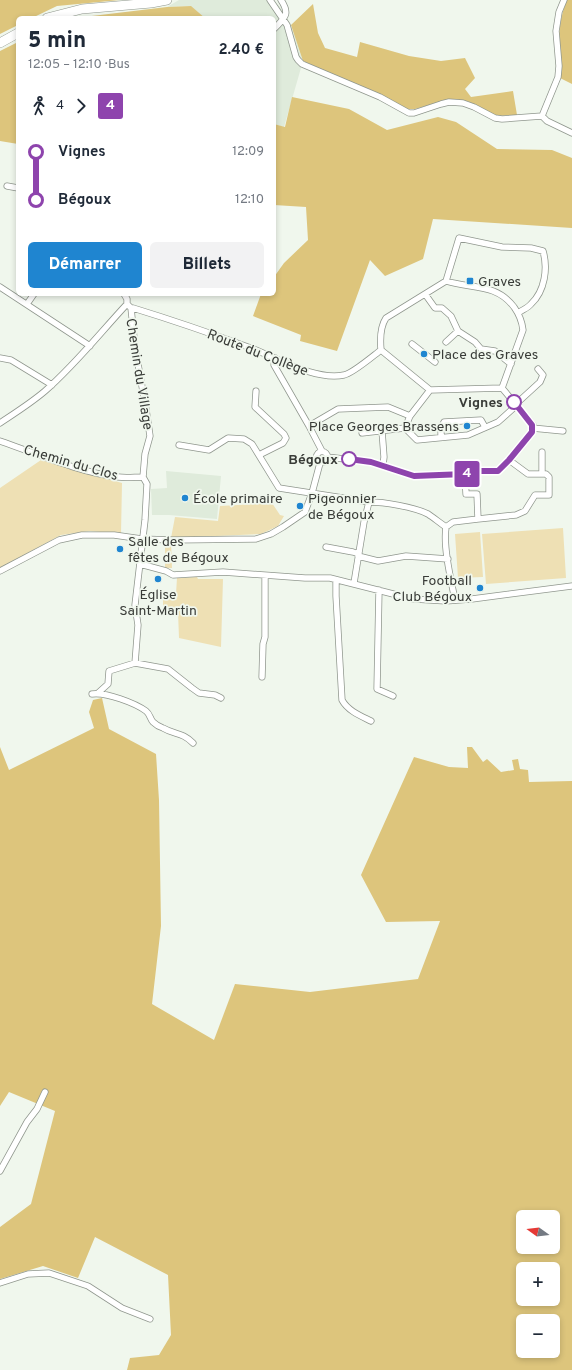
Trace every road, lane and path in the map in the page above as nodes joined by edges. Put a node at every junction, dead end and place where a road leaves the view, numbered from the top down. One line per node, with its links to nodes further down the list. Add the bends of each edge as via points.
1 (167, 0): 5 (main road, via 82,8)
2 (270, 0): 6 (street)
3 (280, 0): 6 (street, via 286,10)
4 (564, 0): 10 (street, via 556,31 559,71)
5 (55, 16)
6 (283, 20): 7 (street); 10 (street, via 287,25 296,57 302,64 380,97 408,113 414,114 449,102 463,103 495,118)
7 (276, 27)
8 (16, 34): 9 (main road)
9 (0, 43)
10 (542, 116): 11 (street)
11 (572, 133)
12 (7, 186): 13 (street)
13 (16, 188)
14 (446, 281): 16 (street); 20 (street, via 484,287 498,293 508,299); 20 (street, via 459,238 502,247 544,251 542,288 530,305)
15 (0, 287): 19 (street)
16 (425, 294): 21 (street, via 435,308 442,308 451,316); 25 (street, via 386,318 382,324)
17 (33, 296): 19 (street)
18 (127, 301): 24 (street); 27 (street, Route du Collège, via 133,308 178,321); 57 (street, Chemin du Village, via 150,436)
19 (27, 304): 24 (street)
20 (518, 313): 29 (street, via 523,330)
21 (458, 331): 22 (street); 29 (street, via 481,349 495,351)
22 (446, 342)
23 (412, 344): 28 (street)
24 (90, 346): 31 (street)
25 (381, 350): 27 (street, Route du Collège, via 346,375 337,376 312,374); 33 (street)
26 (0, 358): 31 (street, via 11,360)
27 (275, 358): 38 (street, via 274,365)
28 (435, 362)
29 (511, 364): 32 (street)
30 (538, 369): 35 (street, via 543,375 540,382)
31 (52, 386): 37 (street)
32 (502, 388): 33 (street); 35 (street)
33 (430, 390): 36 (street)
34 (256, 391): 50 (street, via 255,407 286,438 283,443)
35 (516, 405): 39 (street, via 498,422); 41 (street)
36 (410, 416): 38 (street, via 388,407 338,409); 40 (street)
37 (0, 423)
38 (309, 426): 48 (street)
39 (485, 427): 45 (street, via 468,434); 45 (street, via 481,420 444,422)
40 (405, 428): 42 (street); 45 (street, via 417,440)
41 (532, 428): 43 (street); 52 (street, via 532,432)
42 (382, 431): 44 (street); 54 (street)
43 (563, 431)
44 (362, 433)
45 (441, 437)
46 (0, 441): 57 (street, Chemin du Clos, via 69,465 104,474)
47 (179, 445): 50 (street, via 208,450 228,438 244,439 252,444)
48 (322, 451): 51 (street); 53 (street, via 316,456)
49 (542, 452): 56 (street)
50 (259, 455): 58 (street, via 279,488)
51 (328, 457): 53 (street, via 325,462); 54 (street)
52 (509, 460): 55 (street, via 498,471); 56 (street, via 528,474)
53 (320, 462): 58 (street)
54 (383, 465): 55 (street, via 414,476)
55 (465, 474): 60 (street, via 466,494 477,494)
56 (542, 474): 60 (street, via 549,476 549,495 535,495 525,511 516,515)
57 (143, 477): 62 (street, Chemin du Village, via 147,484)
58 (312, 493): 59 (street); 62 (street, via 305,512 284,527 256,539)
59 (369, 502): 61 (street, via 382,502 428,514); 64 (street)
60 (478, 519): 61 (street, via 452,522)
61 (446, 527): 65 (street)
62 (142, 539): 66 (street, Chemin du Village); 67 (street, via 114,535 82,535 67,538)
63 (326, 547): 64 (street)
64 (358, 555): 65 (street, via 378,561 406,556); 70 (street)
65 (448, 560): 73 (street)
66 (140, 564): 68 (street, via 173,575 223,572); 74 (street, Chemin du Village, via 135,605 138,625)
67 (0, 571)
68 (265, 576): 69 (street); 75 (street)
69 (336, 580): 70 (street); 80 (street, via 342,700 352,711)
70 (354, 584): 72 (street)
71 (572, 586): 73 (street, via 472,600)
72 (379, 590): 73 (street, via 413,599); 78 (street, via 377,689)
73 (455, 600)
74 (135, 663): 76 (street, via 109,671 108,684); 79 (street, via 168,669 199,693)
75 (262, 677)
76 (98, 693): 77 (street); 81 (street, via 111,695 148,712 153,722 186,736)
77 (92, 694)
78 (393, 696)
79 (221, 698)
80 (371, 722)
81 (193, 743)
82 (44, 1092): 83 (street, via 37,1109)
83 (0, 1170)
84 (0, 1283): 85 (street, via 28,1274 49,1273 88,1286 122,1308)
85 (150, 1319)

